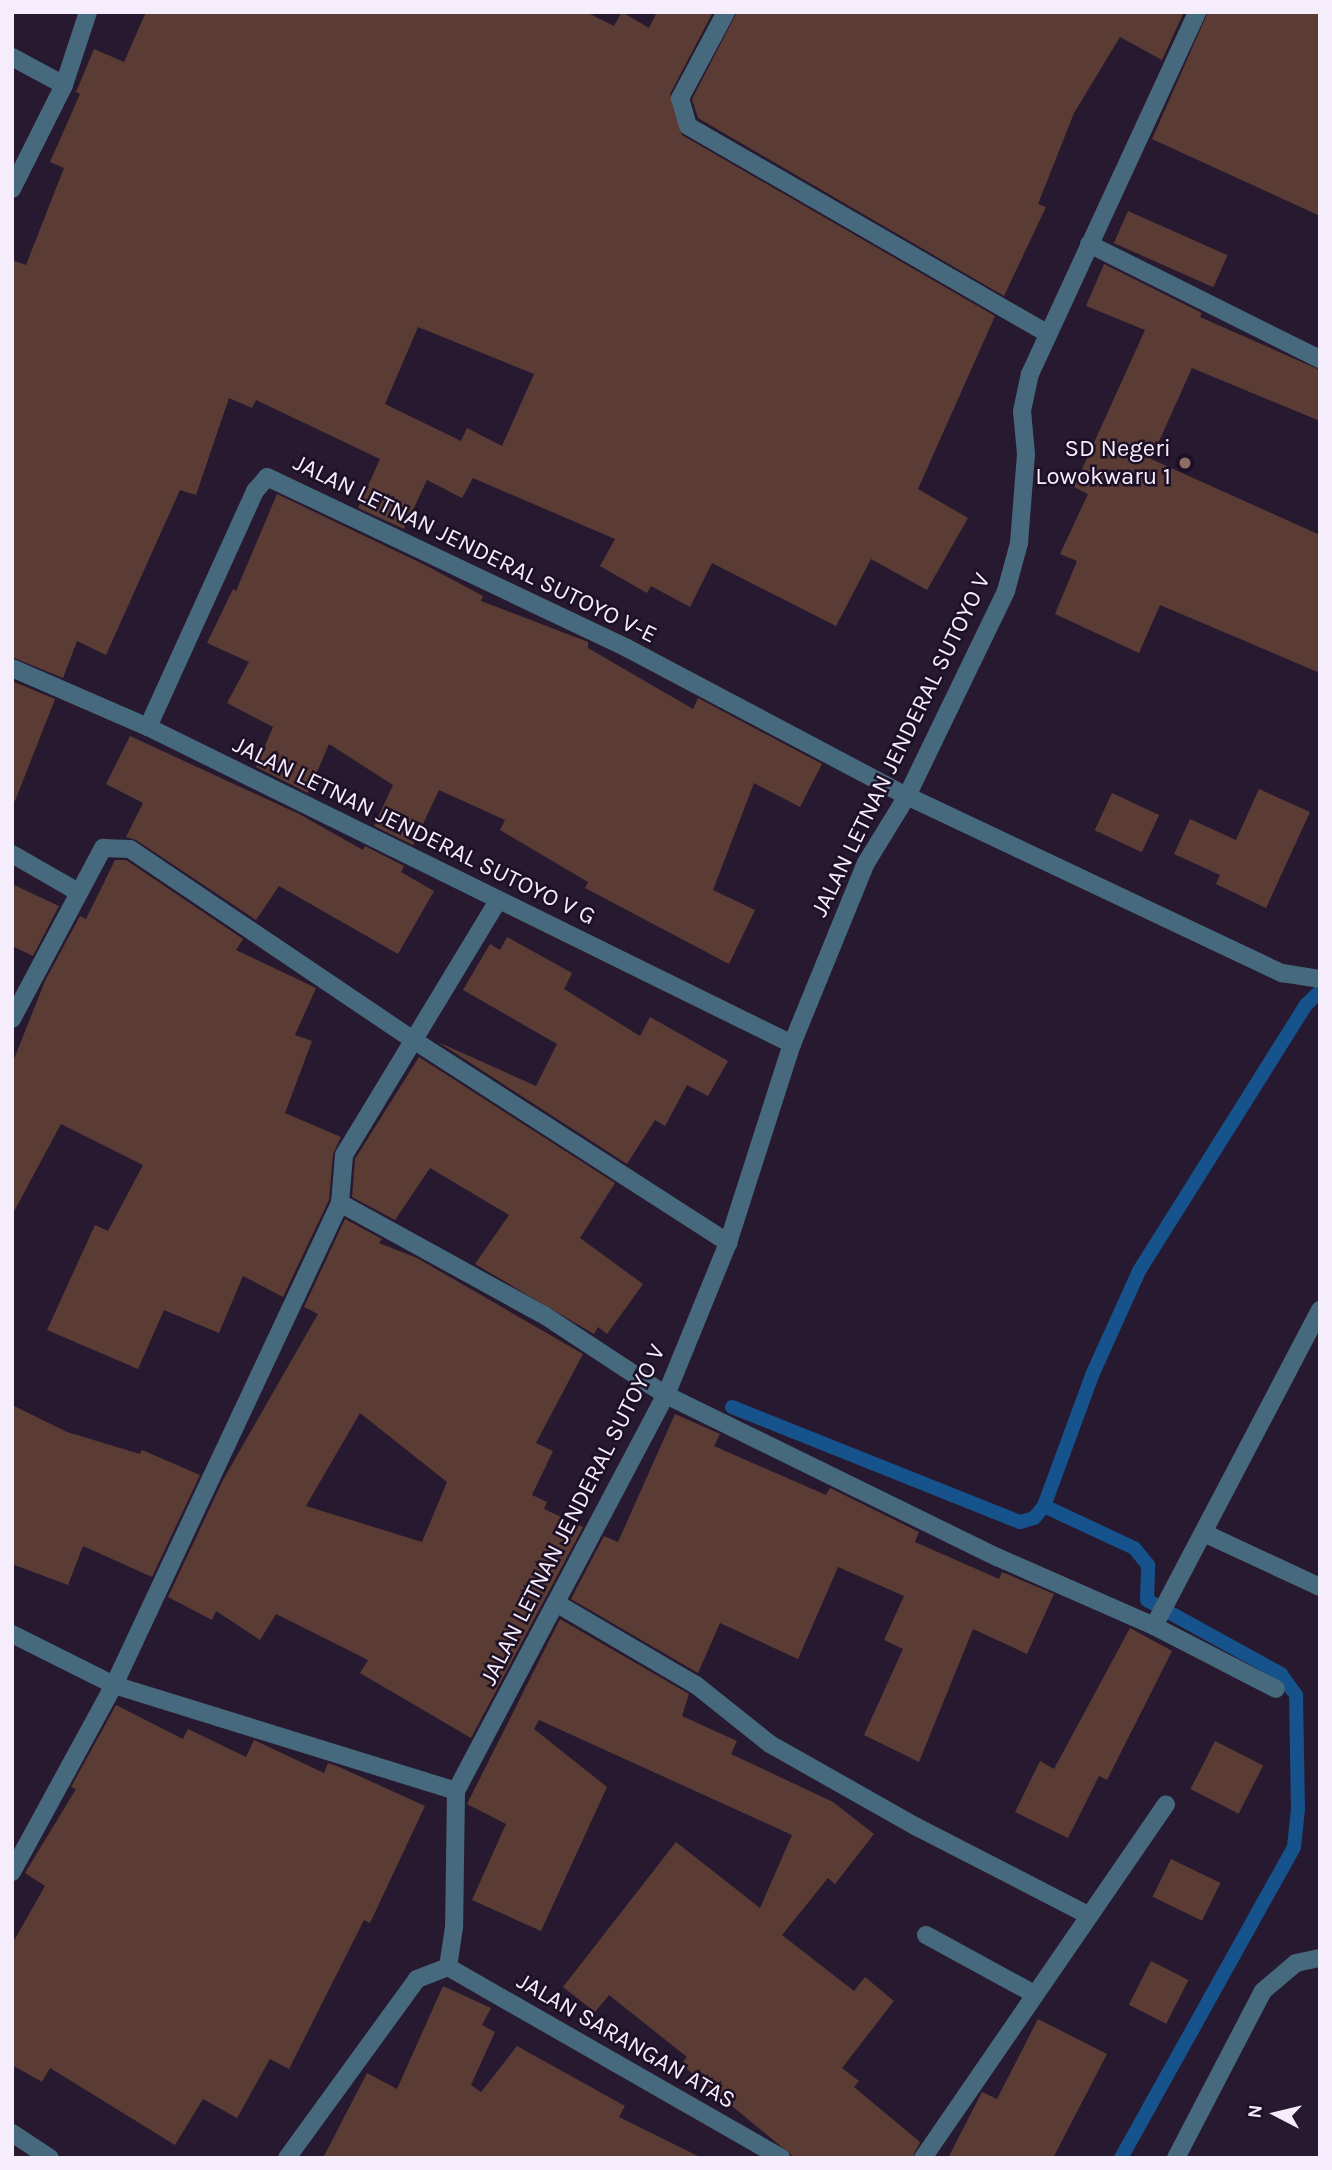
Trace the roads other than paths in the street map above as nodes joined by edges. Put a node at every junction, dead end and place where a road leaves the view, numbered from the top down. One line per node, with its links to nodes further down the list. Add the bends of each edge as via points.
1 (88, 12): 5 (street)
2 (726, 12): 8 (street, via 680,98 688,125)
3 (1197, 12): 7 (street, JALAN LETNAN JENDERAL SUTOYO V)
4 (12, 57): 5 (street)
5 (64, 85): 6 (street)
6 (12, 188)
7 (1089, 244): 8 (street, JALAN LETNAN JENDERAL SUTOYO V); 9 (street)
8 (1048, 334): 12 (street, JALAN LETNAN JENDERAL SUTOYO V, via 1030,374 1022,411 1023,500 1019,543 1006,591)
9 (1320, 359)
10 (12, 668): 11 (street, JALAN LETNAN JENDERAL SUTOYO V G)
11 (148, 727): 12 (street, JALAN LETNAN JENDERAL SUTOYO V-E, via 255,491 267,477 627,648); 15 (street, JALAN LETNAN JENDERAL SUTOYO V G)
12 (907, 796): 16 (street, via 1282,973); 19 (street, JALAN LETNAN JENDERAL SUTOYO V, via 866,863)
13 (12, 853): 14 (street)
14 (78, 892): 17 (street); 18 (street, via 103,848 130,849)
15 (498, 901): 18 (street); 19 (street, JALAN LETNAN JENDERAL SUTOYO V G)
16 (1311, 978)
17 (12, 1019)
18 (415, 1041): 20 (street, via 344,1155); 21 (street)
19 (792, 1044): 21 (street, JALAN LETNAN JENDERAL SUTOYO V)
20 (340, 1203): 23 (street, via 544,1315); 29 (street)
21 (728, 1243): 23 (street, JALAN LETNAN JENDERAL SUTOYO V)
22 (1320, 1310): 24 (street)
23 (666, 1395): 26 (street, JALAN LETNAN JENDERAL SUTOYO V); 27 (street, via 997,1557)
24 (1206, 1534): 25 (street); 27 (street)
25 (1320, 1587)
26 (556, 1603): 31 (street, JALAN LETNAN JENDERAL SUTOYO V); 34 (street, via 696,1685 771,1744 915,1826)
27 (1160, 1617): 30 (street)
28 (12, 1634): 29 (street, via 86,1675)
29 (114, 1685): 31 (street); 33 (street)
30 (1276, 1689)
31 (456, 1791): 37 (street, via 454,1927)
32 (1166, 1804): 34 (street)
33 (12, 1872)
34 (1088, 1915): 38 (street)
35 (926, 1935): 38 (street)
36 (1320, 1958): 44 (street, via 1296,1963 1263,1991)
37 (448, 1966): 41 (street, via 417,1979); 42 (street, JALAN SARANGAN ATAS)
38 (1034, 1994): 43 (street)
39 (12, 2133): 40 (street)
40 (50, 2158)
41 (287, 2158)
42 (781, 2158)
43 (923, 2158)
44 (1176, 2158)

